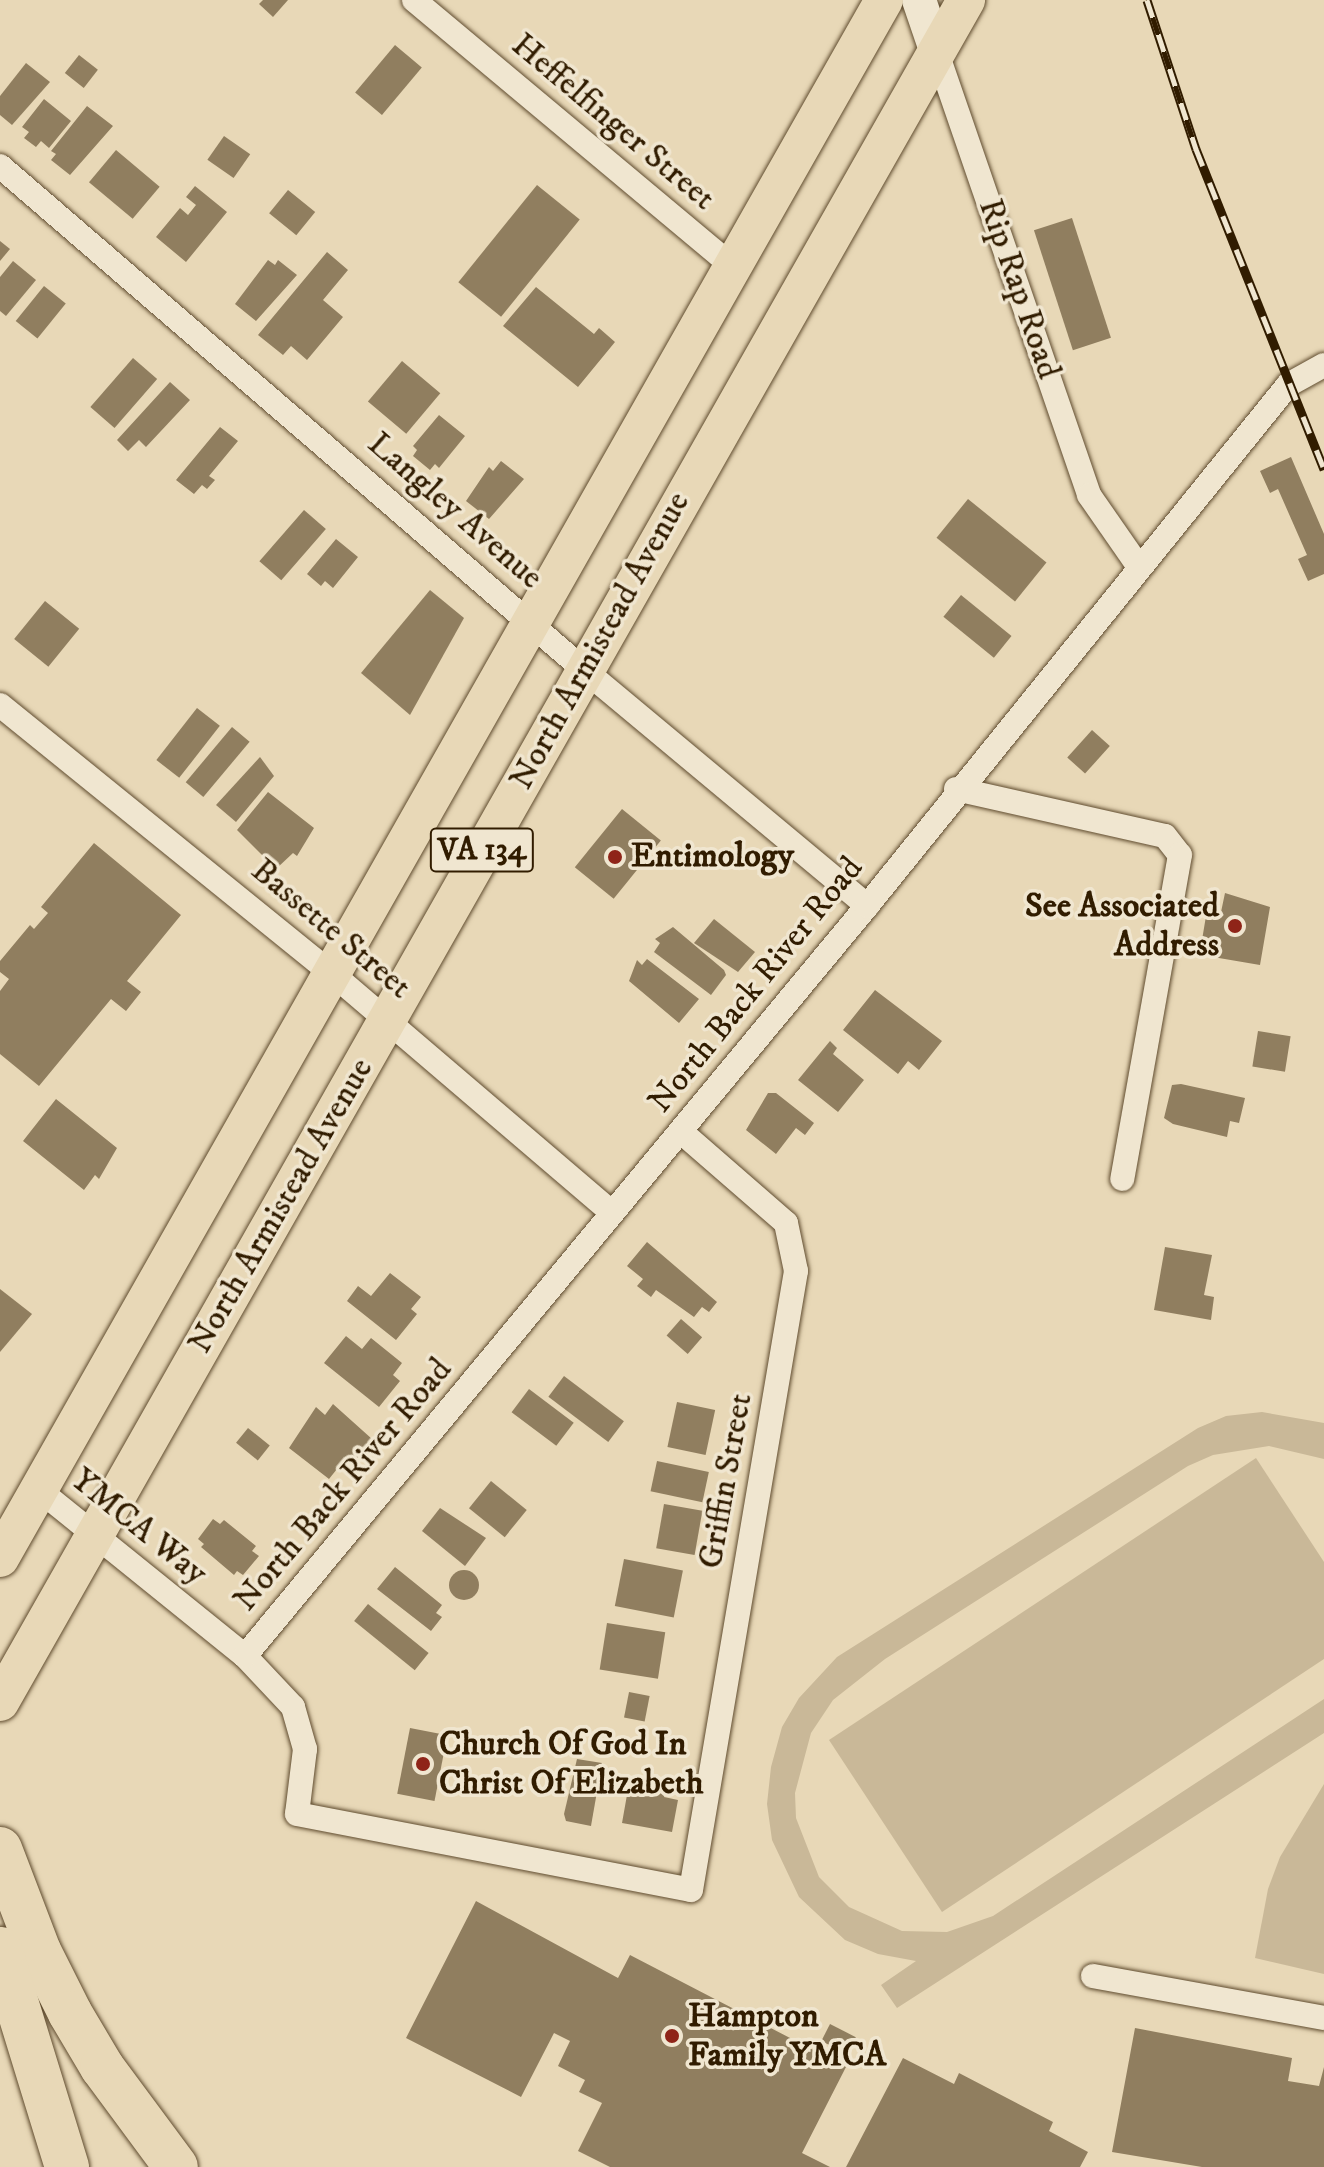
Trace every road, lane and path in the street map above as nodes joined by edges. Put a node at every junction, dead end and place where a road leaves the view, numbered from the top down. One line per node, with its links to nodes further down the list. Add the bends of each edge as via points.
1 (414, 0): 7 (street, Heffelfinger Street)
2 (884, 0): 7 (main road, North Armistead Avenue / VA 134)
3 (919, 0): 5 (main road, Rip Rap Road)
4 (966, 0): 5 (main road, North Armistead Avenue / VA 134)
5 (937, 53): 9 (street, Rip Rap Road, via 1089,495); 11 (main road, North Armistead Avenue / VA 134)
6 (0, 166): 10 (street, Langley Avenue)
7 (732, 266): 10 (main road, North Armistead Avenue / VA 134)
8 (1324, 365): 9 (street, North Back River Road, via 1288,385)
9 (1139, 567): 13 (street, North Back River Road)
10 (529, 621): 11 (street, Langley Avenue); 15 (main road, North Armistead Avenue / VA 134)
11 (583, 669): 14 (street, Langley Avenue); 16 (main road, North Armistead Avenue / VA 134)
12 (0, 705): 15 (street, Bassette Street)
13 (956, 789): 14 (street, North Back River Road); 18 (street, via 1165,836 1180,855)
14 (867, 906): 17 (street, North Back River Road)
15 (329, 971): 16 (street, Bassette Street); 20 (main road, North Armistead Avenue / VA 134)
16 (387, 1020): 19 (street, Bassette Street); 21 (main road, North Armistead Avenue / VA 134)
17 (680, 1131): 19 (street, North Back River Road); 25 (street, Griffin Street, via 786,1223 796,1271 691,1890)
18 (1122, 1179)
19 (612, 1213): 23 (street, North Back River Road)
20 (38, 1489): 21 (street, YMCA Way); 22 (main road, North Armistead Avenue / VA 134)
21 (95, 1535): 23 (street, YMCA Way); 24 (main road, North Armistead Avenue / VA 134)
22 (0, 1558)
23 (245, 1656): 25 (street, YMCA Way, via 293,1707 305,1749)
24 (0, 1702)
25 (297, 1814)
26 (0, 1849): 31 (highway, via 39,1951 70,2013 102,2067)
27 (0, 1949): 30 (highway)
28 (1093, 1976): 29 (street)
29 (1324, 2018)
30 (67, 2167)
31 (176, 2167)

